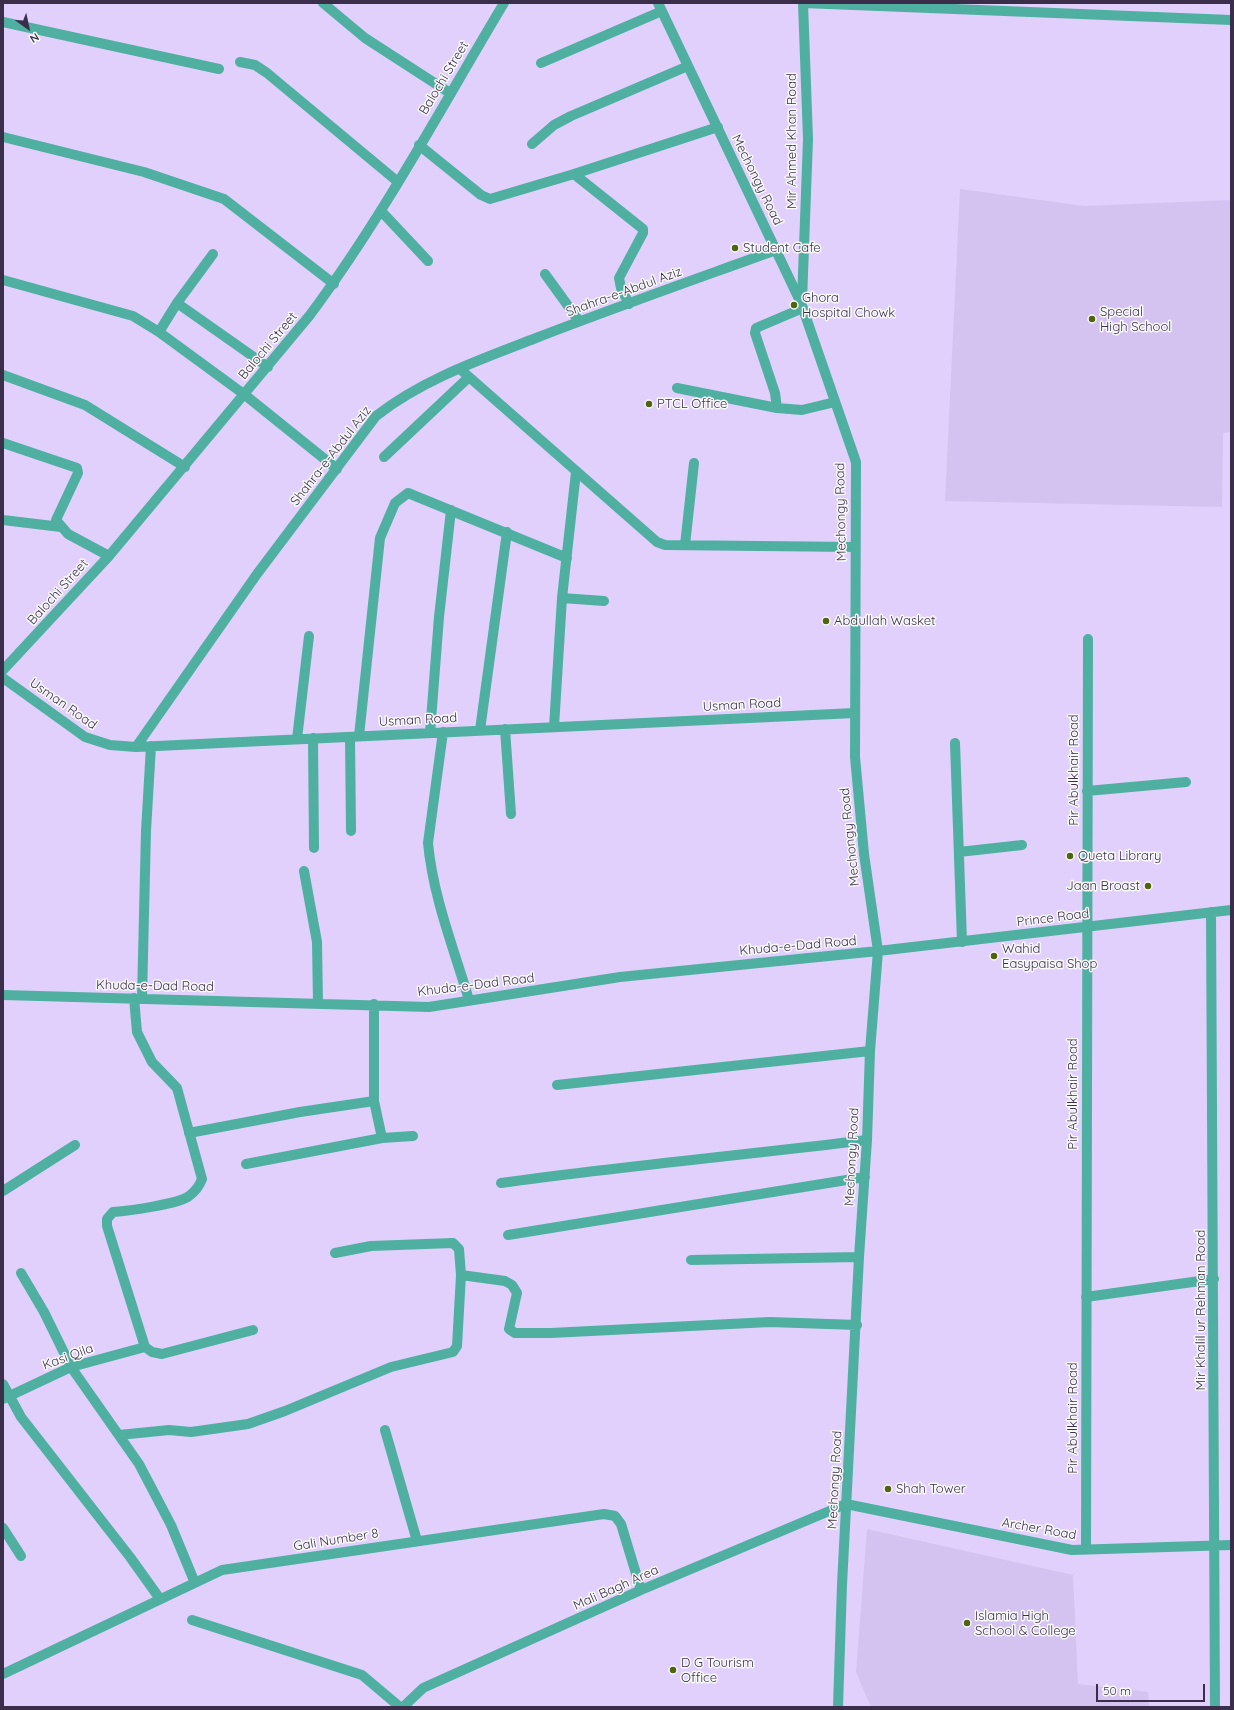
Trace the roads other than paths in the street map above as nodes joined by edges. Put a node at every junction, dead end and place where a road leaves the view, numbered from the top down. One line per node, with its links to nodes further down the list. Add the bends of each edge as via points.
1 (323, 3): 11 (street, via 365,38)
2 (504, 3): 11 (street, Balochi Street)
3 (803, 3): 5 (street); 27 (street, Mir Ahmed Khan Road, via 808,139)
4 (660, 7): 8 (street); 9 (street, Mechongy Road)
5 (1231, 20)
6 (3, 22): 10 (street)
7 (240, 62): 17 (street, via 255,65 267,73)
8 (541, 63)
9 (688, 66): 12 (street, Mechongy Road); 14 (street, via 571,116 554,125)
10 (219, 69)
11 (450, 93): 15 (street, Balochi Street)
12 (718, 127): 16 (street); 19 (street, Mechongy Road)
13 (3, 137): 24 (street, via 144,172 224,199)
14 (532, 144)
15 (419, 145): 16 (street, via 481,195 490,199); 17 (street, Balochi Street)
16 (574, 174): 26 (street, via 642,229 643,233 619,278)
17 (398, 182): 18 (street, Balochi Street)
18 (381, 211): 21 (street); 24 (street, Balochi Street)
19 (776, 250): 26 (street, Shahra-e-Abdul Aziz); 27 (street, Mechongy Road)
20 (213, 254): 25 (street)
21 (428, 262)
22 (545, 274): 28 (street)
23 (3, 280): 29 (street, via 133,316)
24 (334, 284): 30 (street, Balochi Street)
25 (177, 303): 29 (street); 30 (street)
26 (629, 304): 28 (street, Shahra-e-Abdul Aziz)
27 (802, 305): 36 (street, Mechongy Road); 37 (street, via 756,328 755,333 775,393)
28 (578, 321): 31 (street, Shahra-e-Abdul Aziz)
29 (159, 332): 35 (street)
30 (268, 367): 35 (street, Balochi Street)
31 (460, 368): 33 (street); 42 (street, Shahra-e-Abdul Aziz, via 396,400 376,416)
32 (3, 375): 41 (street, via 85,405)
33 (469, 377): 39 (street); 43 (street)
34 (677, 388): 37 (street)
35 (245, 395): 41 (street, Balochi Street); 42 (street)
36 (835, 402): 37 (street, via 802,410); 49 (street, Mechongy Road, via 856,462)
37 (777, 408)
38 (3, 443): 46 (street, via 77,468 78,473 56,520)
39 (384, 457)
40 (694, 463): 48 (street)
41 (184, 467): 50 (street, Balochi Street)
42 (337, 469): 69 (street, Shahra-e-Abdul Aziz, via 257,574)
43 (576, 472): 48 (street, via 657,542 665,545); 51 (street)
44 (451, 510): 47 (street); 63 (street); 64 (street, via 408,493 395,503 380,538 377,577)
45 (3, 520): 46 (street)
46 (61, 527): 50 (street, via 68,534)
47 (507, 532): 51 (street); 61 (street)
48 (685, 545): 49 (street)
49 (855, 547): 58 (street, Mechongy Road)
50 (109, 556): 56 (street, Balochi Street)
51 (567, 558): 52 (street)
52 (562, 598): 53 (street); 59 (street)
53 (604, 601)
54 (309, 636): 66 (street)
55 (1088, 639): 71 (street, Pir Abulkhair Road)
56 (3, 670)
57 (3, 678): 69 (street, Usman Road, via 85,737 110,745)
58 (855, 713): 59 (street, Usman Road); 82 (street, Mechongy Road, via 855,756 864,854)
59 (554, 727): 60 (street, Usman Road)
60 (505, 729): 61 (street, Usman Road); 72 (street)
61 (480, 730): 62 (street, Usman Road)
62 (443, 732): 63 (street, Usman Road); 85 (street, via 428,843 434,882)
63 (430, 733): 64 (street, Usman Road)
64 (354, 736): 65 (street, Usman Road); 73 (street)
65 (313, 738): 66 (street, Usman Road); 75 (street)
66 (297, 739): 68 (street, Usman Road)
67 (955, 743): 76 (street)
68 (151, 746): 69 (street, Usman Road); 84 (street)
69 (136, 747)
70 (1186, 782): 71 (street)
71 (1087, 791): 80 (street, Pir Abulkhair Road)
72 (510, 814)
73 (351, 831)
74 (1022, 845): 76 (street)
75 (314, 848)
76 (959, 852): 81 (street)
77 (304, 871): 86 (street, via 317,942)
78 (1231, 910): 79 (street, Prince Road)
79 (1211, 912): 80 (street, Prince Road); 106 (street, Mir Khalil ur Rehman Road)
80 (1086, 927): 81 (street, Prince Road); 107 (street, Pir Abulkhair Road)
81 (962, 942): 82 (street, Prince Road)
82 (878, 951): 85 (street, Khuda-e-Dad Road, via 620,977); 88 (street, Mechongy Road)
83 (3, 995): 84 (street, Khuda-e-Dad Road)
84 (138, 998): 86 (street, Khuda-e-Dad Road); 91 (street, via 137,1032 152,1062 177,1088)
85 (469, 1000): 87 (street, Khuda-e-Dad Road, via 429,1007)
86 (318, 1003): 87 (street, Khuda-e-Dad Road)
87 (374, 1004): 90 (street)
88 (870, 1051): 89 (street); 94 (street, Mechongy Road)
89 (558, 1085)
90 (374, 1101): 91 (street); 93 (street)
91 (189, 1133): 110 (street, via 202,1179 199,1188 188,1197 133,1211 113,1212 107,1219 106,1226)
92 (413, 1136): 93 (street)
93 (382, 1138): 96 (street)
94 (867, 1140): 97 (street, Mechongy Road); 98 (street)
95 (75, 1145): 99 (street)
96 (246, 1164)
97 (865, 1177): 100 (street); 102 (street, Mechongy Road)
98 (501, 1183)
99 (3, 1191)
100 (508, 1235)
101 (335, 1253): 105 (street, via 371,1246 453,1243 459,1249)
102 (859, 1258): 103 (street); 108 (street, Mechongy Road)
103 (691, 1260)
104 (21, 1273): 111 (street)
105 (461, 1275): 108 (street, via 505,1281 512,1285 517,1293 509,1329 515,1333 770,1322); 115 (street, via 457,1346 454,1352 391,1367 248,1424 191,1432 169,1430)
106 (1214, 1279): 107 (street); 119 (street, Mir Khalil ur Rehman Road)
107 (1086, 1297): 121 (street, Pir Abulkhair Road)
108 (856, 1325): 116 (street, Mechongy Road)
109 (254, 1330): 110 (street, via 162,1354 152,1352)
110 (145, 1346): 111 (street, Kasi Qila)
111 (72, 1367): 113 (street, Kasi Qila); 115 (street)
112 (3, 1384): 113 (street)
113 (6, 1397): 125 (street, via 130,1557)
114 (385, 1430): 118 (street)
115 (119, 1435): 123 (street, via 140,1464 171,1525)
116 (846, 1504): 121 (street, Archer Road, via 1072,1550); 124 (street, Mali Bagh Area); 130 (street, Mechongy Road)
117 (3, 1528): 122 (street)
118 (418, 1541): 123 (street, Gali Number 8, via 222,1570); 124 (street, Gali Number 8, via 604,1514 615,1516 621,1524)
119 (1215, 1545): 120 (street, Archer Road); 121 (street, Archer Road); 131 (street, Mir Khalil ur Rehman Road)
120 (1231, 1545)
121 (1086, 1549)
122 (21, 1556)
123 (195, 1583): 125 (street, Gali Number 8)
124 (641, 1590): 129 (street, Mali Bagh Area, via 422,1688)
125 (160, 1600): 127 (street, Gali Number 8)
126 (192, 1620): 128 (street, via 362,1675)
127 (3, 1674)
128 (400, 1707)
129 (403, 1707)
130 (838, 1707)
131 (1215, 1707)

